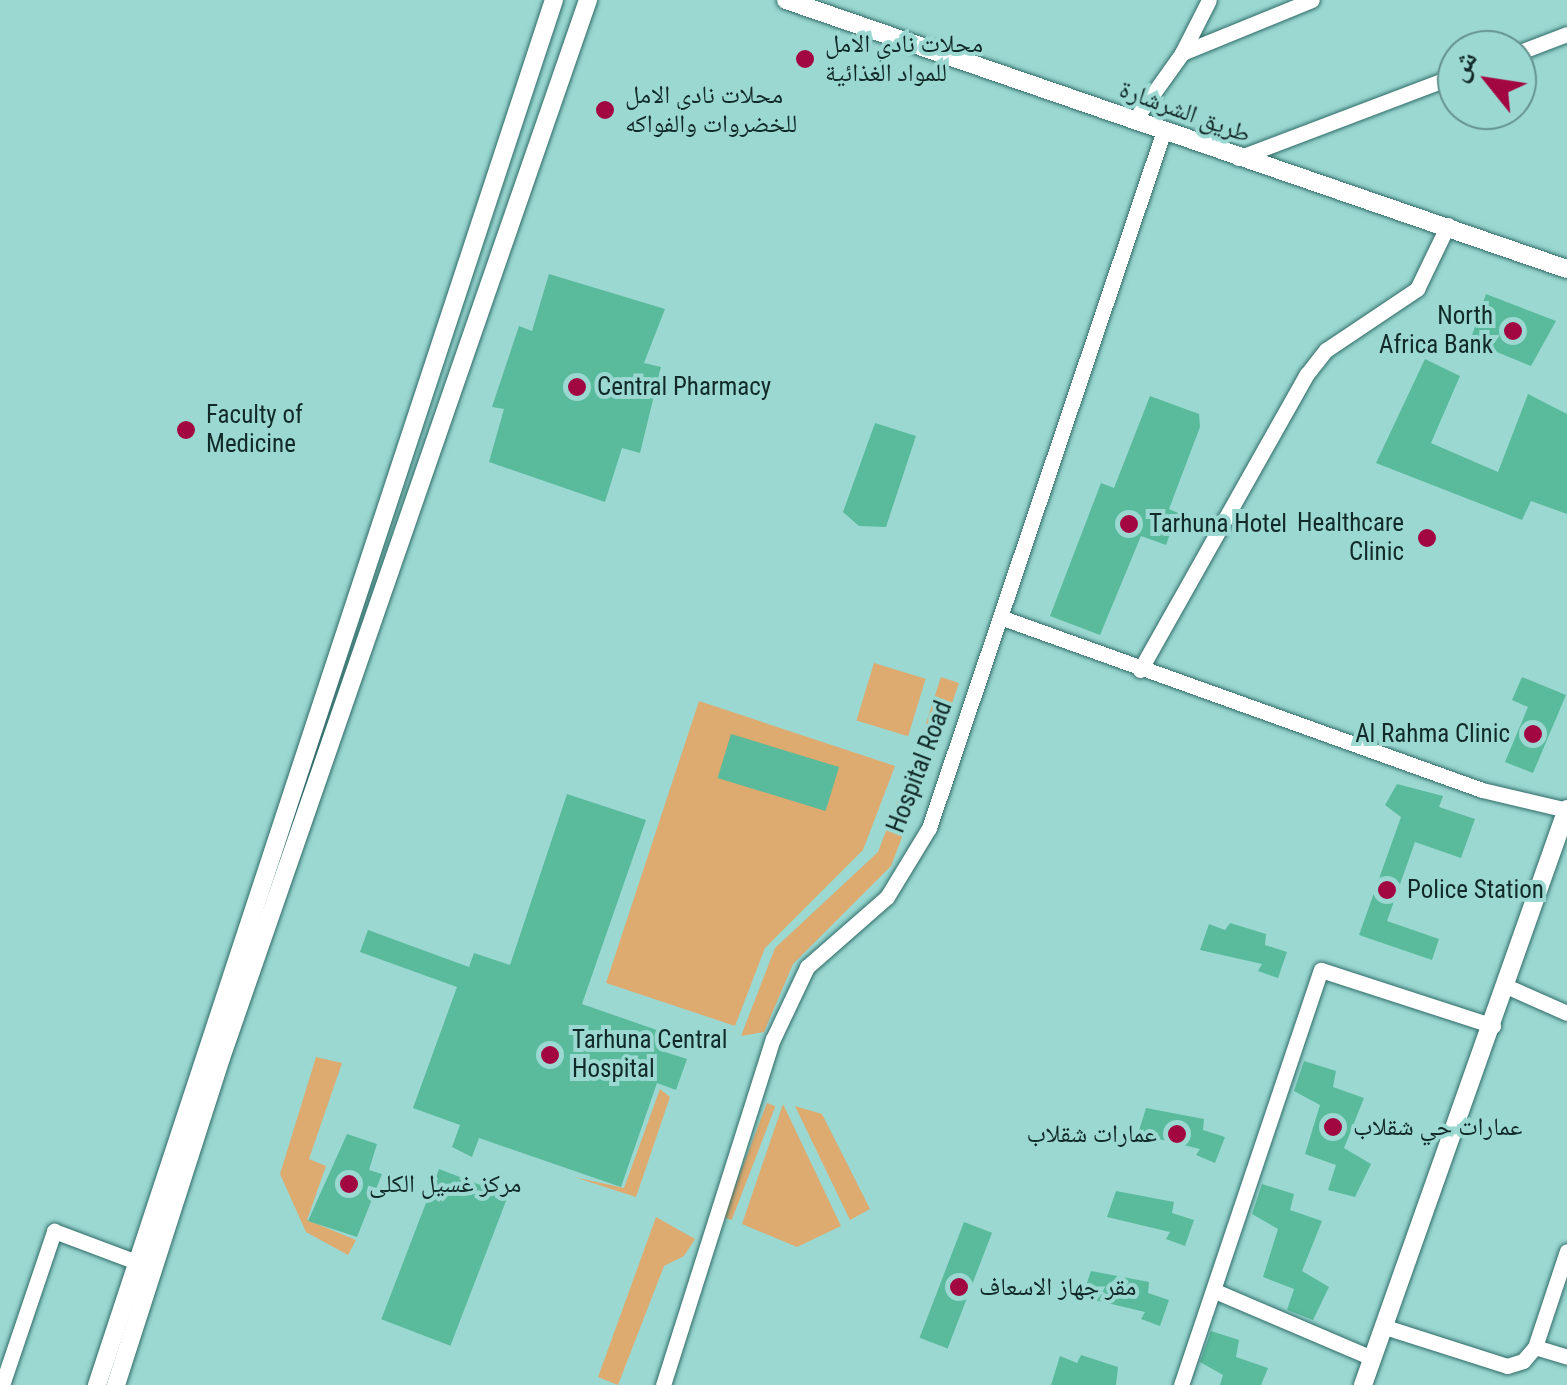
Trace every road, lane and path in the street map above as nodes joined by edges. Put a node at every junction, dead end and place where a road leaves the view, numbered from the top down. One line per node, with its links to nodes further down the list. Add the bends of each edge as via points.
1 (554, 0): 22 (street)
2 (588, 0): 30 (street, via 222,1058)
3 (786, 0): 10 (street, طريق الشرشارة)
4 (1209, 0): 8 (street)
5 (1312, 0): 8 (street)
6 (1567, 34): 7 (street)
7 (1537, 45)
8 (1182, 53): 10 (street)
9 (1437, 83): 12 (street)
10 (1135, 119): 11 (street, طريق الشرشارة)
11 (1164, 130): 12 (street, طريق الشرشارة); 15 (street, Hospital Road)
12 (1238, 158): 13 (street, طريق الشرشارة)
13 (1448, 226): 14 (street, طريق الشرشارة); 16 (street, via 1417,289 1326,350 1307,374)
14 (1567, 269)
15 (1000, 617): 16 (street); 31 (street, Hospital Road, via 929,828 887,897 807,967 773,1039)
16 (1140, 670): 17 (street, via 1482,790)
17 (1567, 810): 18 (street)
18 (1508, 987): 19 (street); 20 (street)
19 (1567, 1013)
20 (1493, 1026): 23 (street, via 1322,970); 24 (street)
21 (1567, 1251): 25 (street)
22 (139, 1263): 28 (street, via 54,1231); 29 (street)
23 (1215, 1291): 27 (street); 32 (street)
24 (1382, 1326): 25 (street, via 1507,1366); 27 (street)
25 (1535, 1347): 26 (street)
26 (1567, 1357)
27 (1372, 1358): 33 (street)
28 (2, 1385)
29 (97, 1385)
30 (116, 1385)
31 (662, 1385)
32 (1181, 1385)
33 (1363, 1385)

